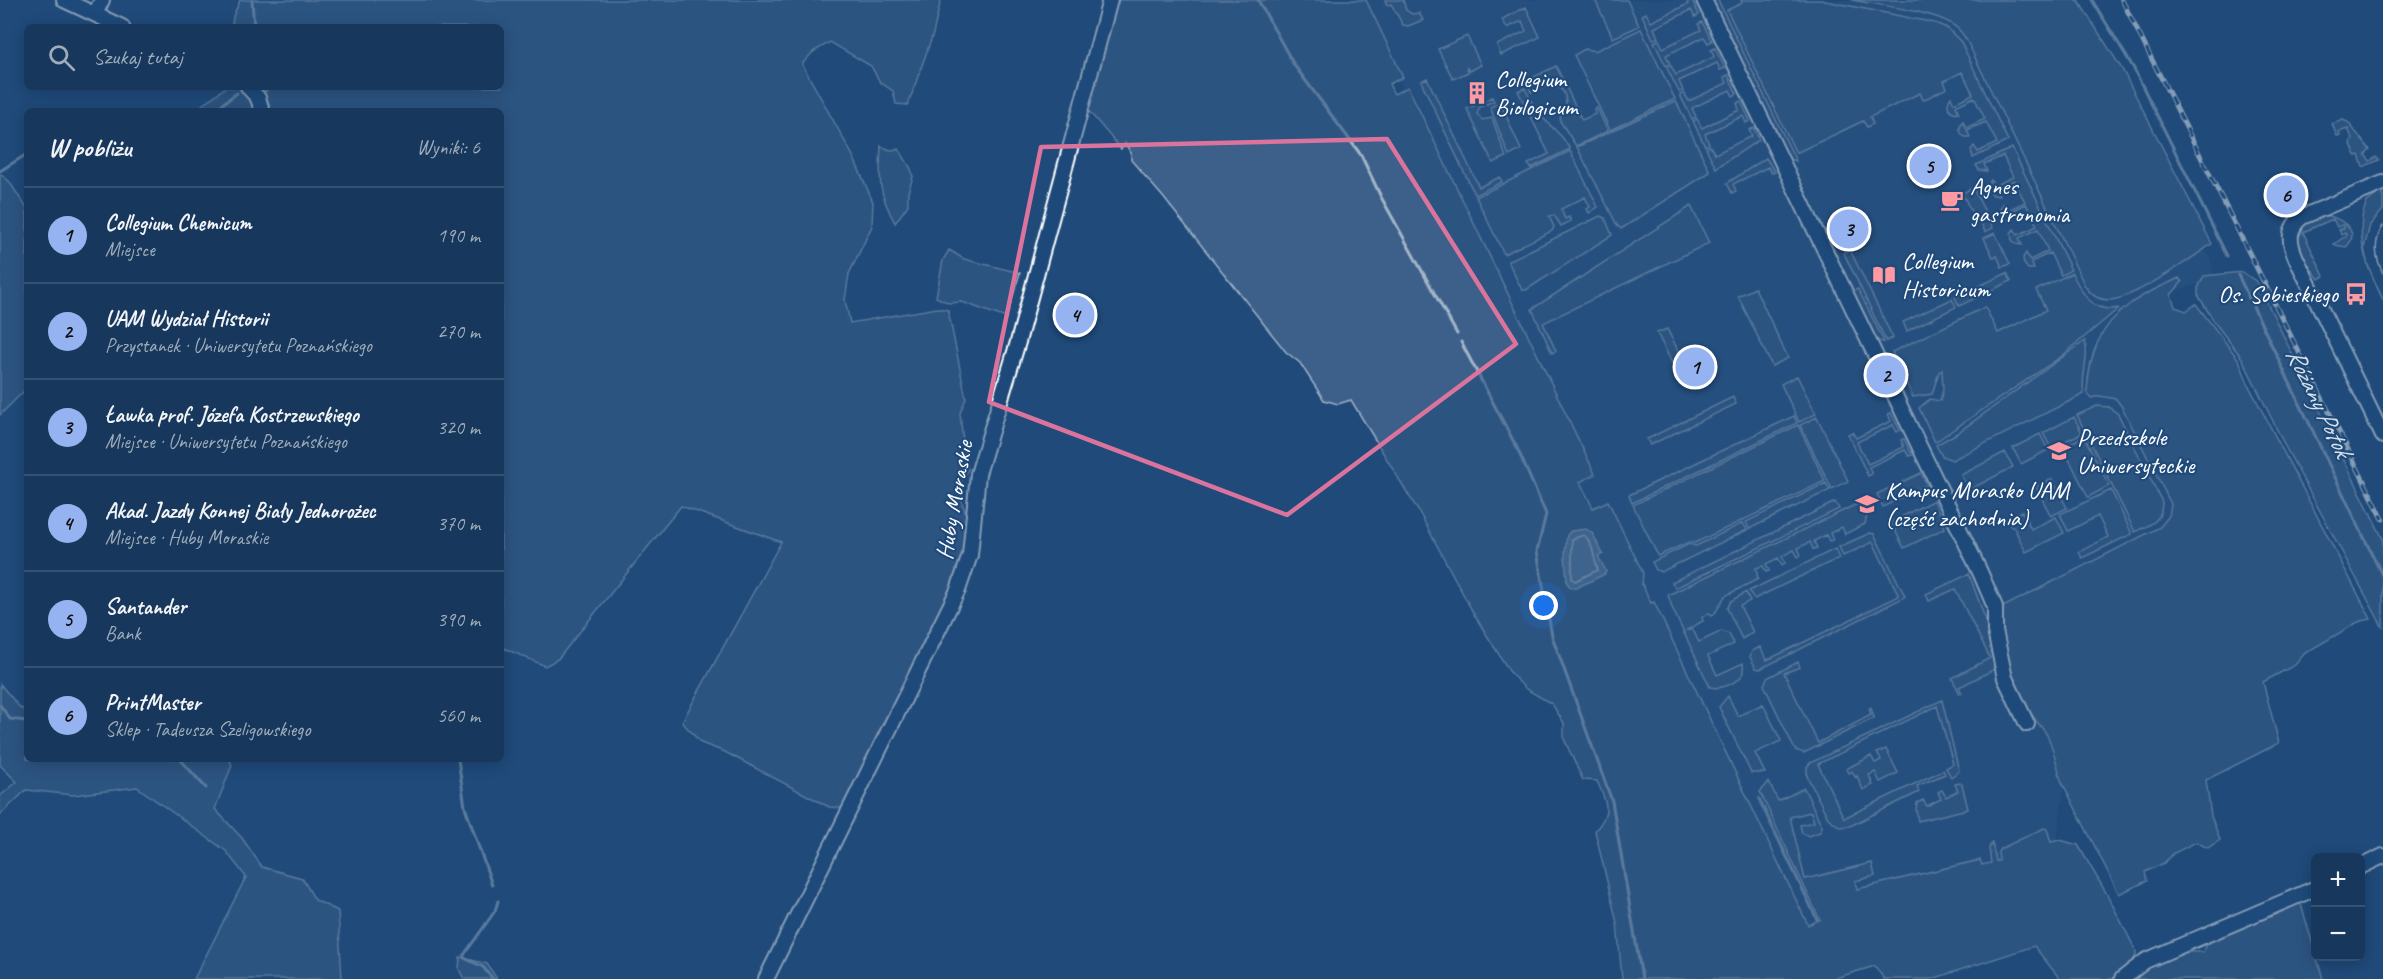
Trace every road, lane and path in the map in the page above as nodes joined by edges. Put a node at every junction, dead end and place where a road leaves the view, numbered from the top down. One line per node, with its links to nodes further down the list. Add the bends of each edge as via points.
1 (64, 0): 5 (street)
2 (102, 0): 5 (street)
3 (1110, 0): 15 (street, Huby Moraskie, via 1018,342 983,455 969,555 958,590)
4 (1704, 0): 11 (street, via 1980,572 1995,607 1995,632 2004,678)
5 (95, 14): 6 (street)
6 (116, 24)
7 (250, 90): 8 (street)
8 (260, 104)
9 (2383, 183): 10 (street, via 2302,217 2292,227 2290,243)
10 (2383, 436)
11 (2027, 724)
12 (2383, 856): 13 (street)
13 (2365, 865)
14 (2311, 890): 16 (street, via 2145,961)
15 (766, 979)
16 (2122, 979)

